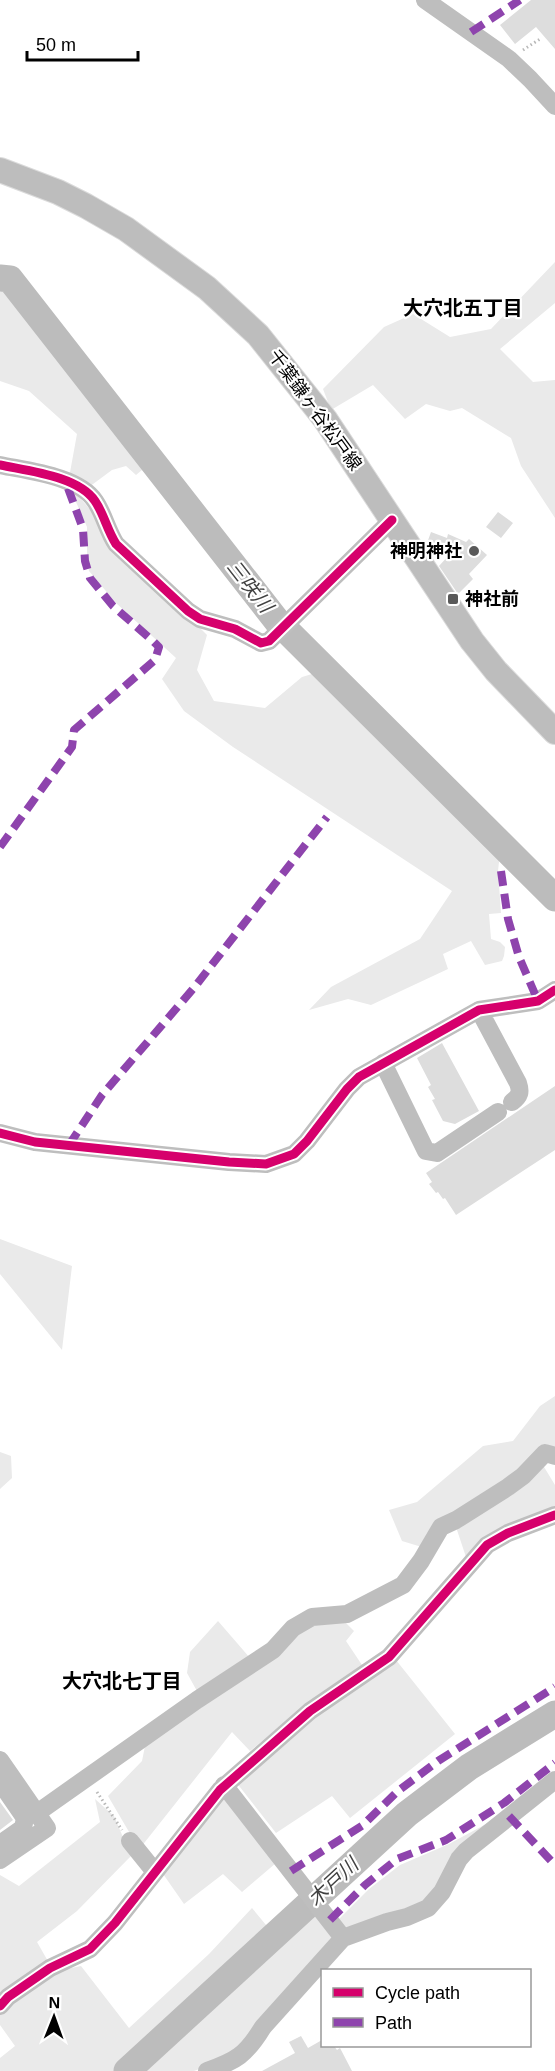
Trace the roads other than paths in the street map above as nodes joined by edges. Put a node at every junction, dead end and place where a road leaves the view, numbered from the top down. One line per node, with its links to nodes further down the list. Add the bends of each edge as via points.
1 (425, 0): 2 (street, via 509,59)
2 (555, 106)
3 (0, 170): 5 (main road, 千葉鎌ヶ谷松戸線, via 58,192 106,217 165,256 235,312 274,353 325,418)
4 (0, 465): 5 (street, via 65,480 87,490 116,544 175,601 200,619 235,629 261,643 269,641)
5 (392, 520): 6 (main road, 千葉鎌ヶ谷松戸線, via 472,641)
6 (555, 732)
7 (555, 990): 8 (street, via 538,1001)
8 (479, 1010): 9 (street); 9 (street, via 520,1093 437,1153 426,1152)
9 (383, 1063): 10 (street, via 346,1089 294,1154 266,1164 35,1142)
10 (0, 1133)
11 (555, 1456): 17 (street, via 545,1453 508,1487 441,1527 403,1585 347,1614 312,1617 293,1628 273,1650 197,1700 93,1784)
12 (555, 1515): 16 (street, via 487,1545 389,1657 310,1711)
13 (0, 1760): 17 (street)
14 (555, 1780): 22 (street, via 466,1851 428,1908)
15 (0, 1782): 19 (street, via 25,1818 23,1828)
16 (225, 1785): 21 (street); 22 (street)
17 (37, 1813): 20 (street, via 47,1828)
18 (130, 1841): 21 (street)
19 (0, 1844)
20 (0, 1860)
21 (155, 1872): 23 (street, via 90,1948 50,1968)
22 (343, 1938): 24 (street, via 243,2053 234,2061)
23 (0, 2006)
24 (207, 2071)

